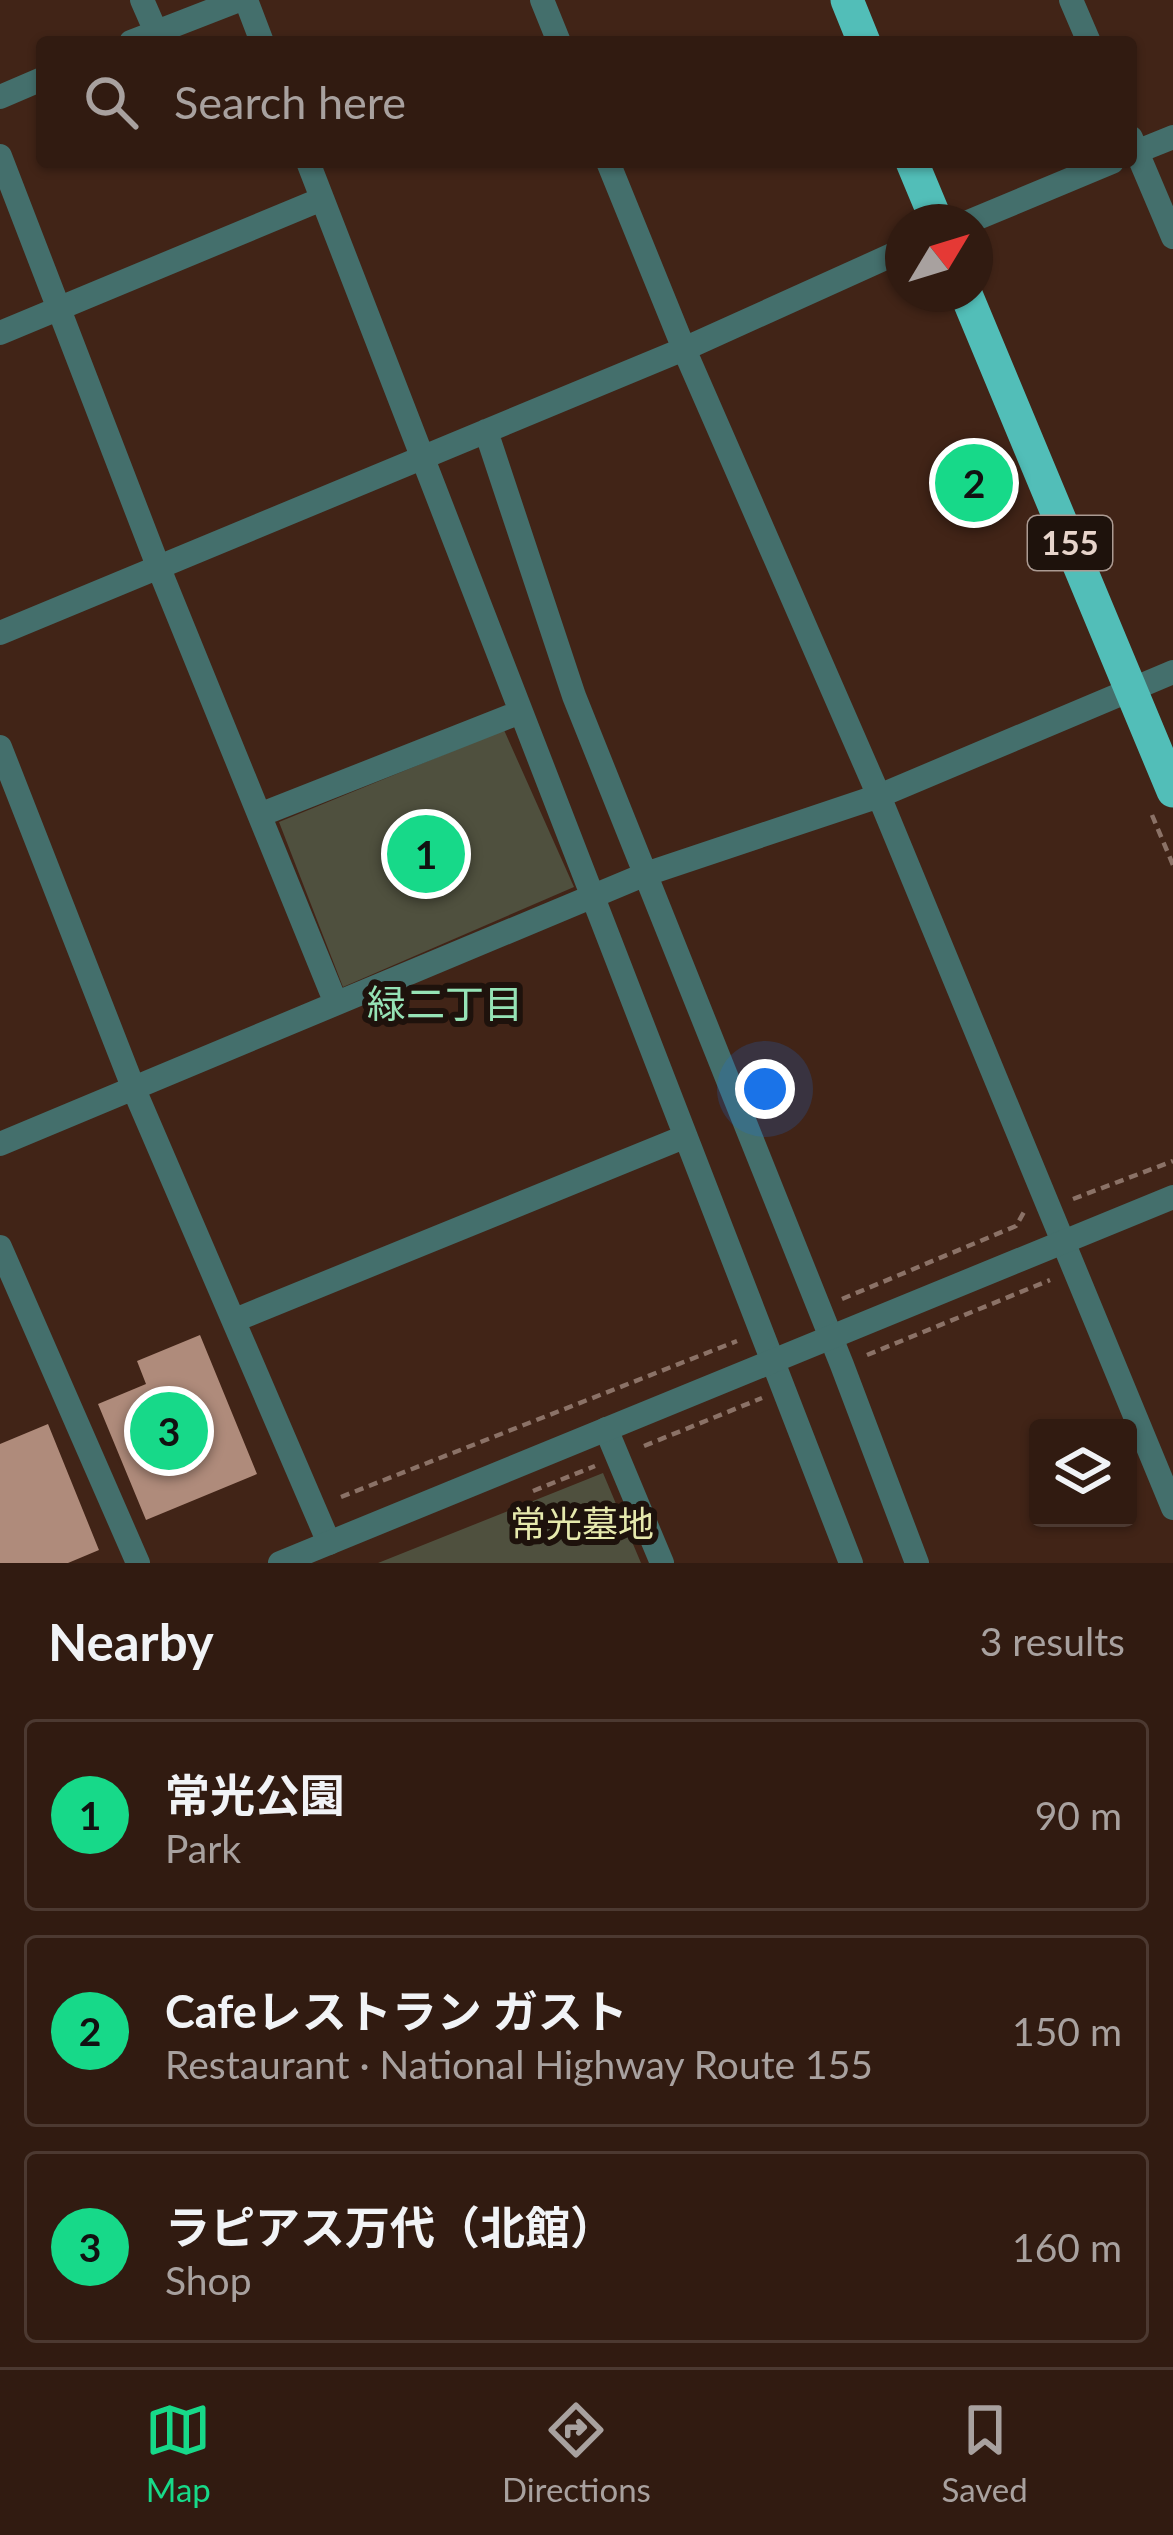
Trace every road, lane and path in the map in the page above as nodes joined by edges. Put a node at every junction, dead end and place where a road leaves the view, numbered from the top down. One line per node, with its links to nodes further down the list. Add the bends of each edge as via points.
1 (142, 0): 6 (street)
2 (243, 0): 6 (street); 8 (street)
3 (542, 0): 9 (street)
4 (847, 0): 10 (highway)
5 (1071, 0): 11 (street)
6 (156, 32): 7 (street)
7 (146, 36)
8 (259, 36)
9 (557, 36)
10 (862, 36)
11 (1086, 36)
12 (36, 82): 13 (street)
13 (0, 97)
14 (1173, 136): 15 (street)
15 (1137, 147)
16 (0, 156): 27 (street)
17 (1137, 157): 25 (street)
18 (310, 168): 22 (street)
19 (610, 168): 30 (street)
20 (914, 168): 23 (highway)
21 (1098, 168): 24 (street)
22 (322, 200): 27 (street); 32 (street)
23 (930, 204)
24 (993, 212)
25 (1173, 237)
26 (885, 258): 30 (street)
27 (59, 308): 29 (street); 33 (street)
28 (974, 312): 36 (highway, 155)
29 (0, 333)
30 (684, 349): 31 (street); 40 (street)
31 (486, 431): 32 (street); 42 (street, via 574,696)
32 (422, 457): 33 (street); 37 (street)
33 (158, 566): 34 (street); 41 (street)
34 (0, 633)
35 (1173, 672): 36 (street)
36 (1131, 691): 39 (highway, 155); 40 (street)
37 (518, 713): 41 (street); 43 (street)
38 (0, 747): 45 (street)
39 (1173, 791)
40 (879, 796): 42 (street); 49 (street)
41 (262, 814): 44 (street)
42 (646, 874): 43 (street); 52 (street)
43 (593, 896): 44 (street); 46 (street)
44 (335, 1001): 45 (street)
45 (133, 1087): 47 (street); 51 (street)
46 (684, 1137): 51 (street); 53 (street)
47 (0, 1144)
48 (1173, 1197): 49 (street)
49 (1063, 1244): 52 (street); 55 (street)
50 (0, 1246): 57 (street)
51 (235, 1320): 56 (street)
52 (831, 1338): 53 (street); 61 (street)
53 (772, 1360): 54 (street); 60 (street)
54 (606, 1429): 56 (street); 59 (street)
55 (1173, 1508)
56 (329, 1543): 58 (street)
57 (138, 1563)
58 (280, 1563)
59 (662, 1563)
60 (851, 1563)
61 (917, 1563)

